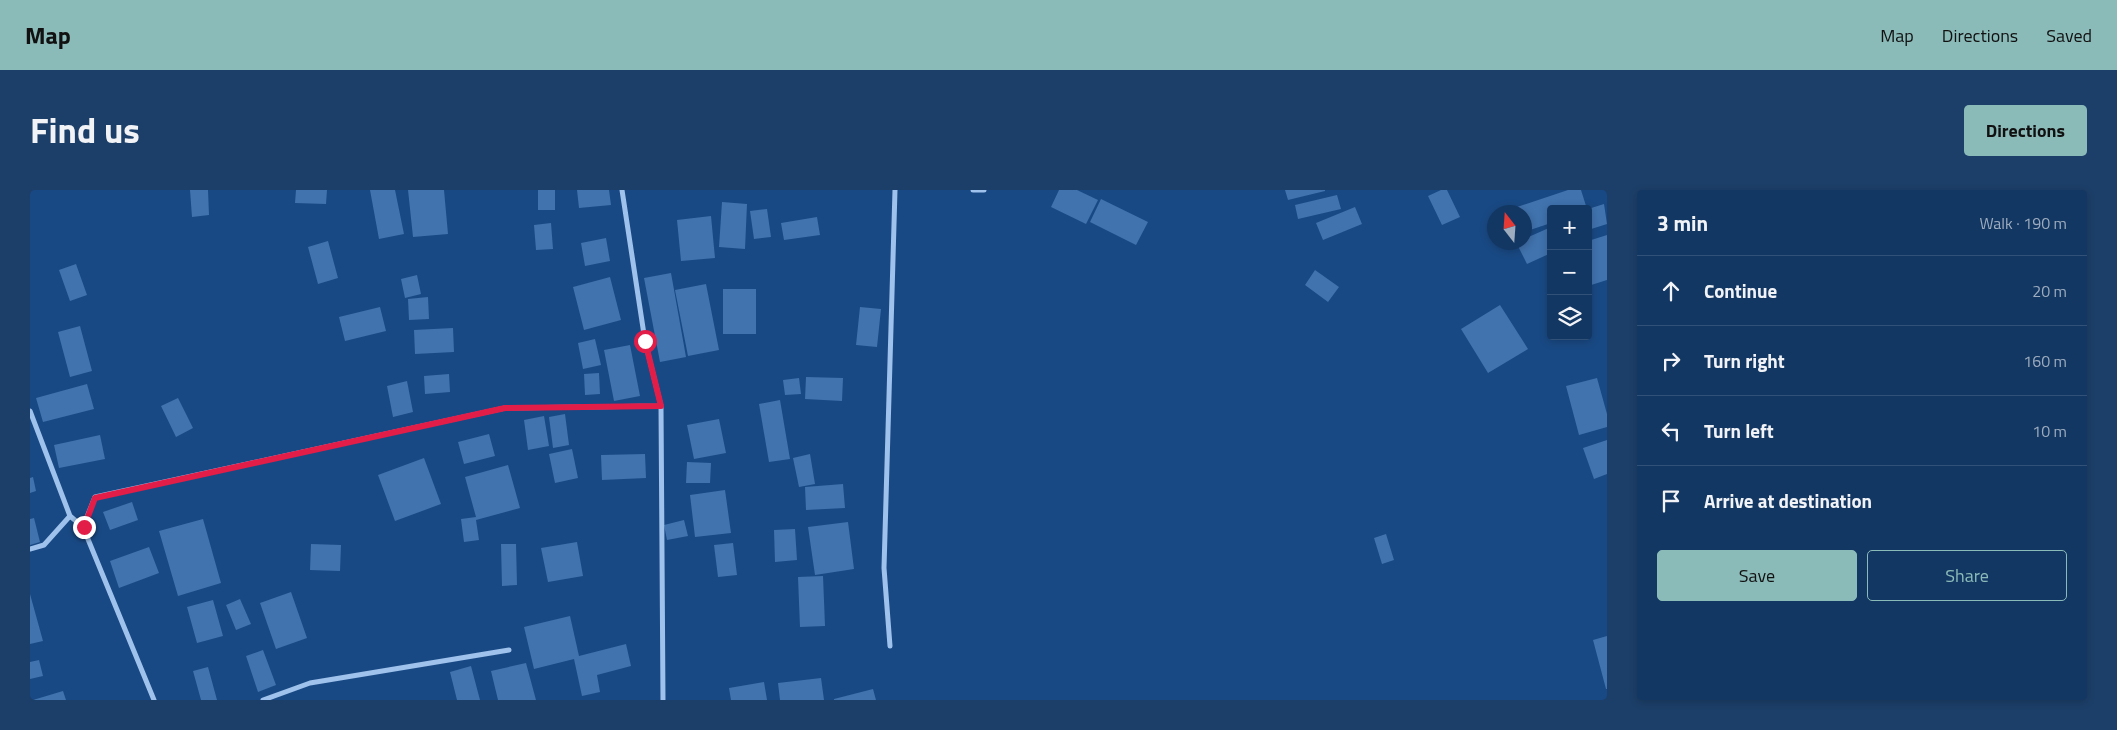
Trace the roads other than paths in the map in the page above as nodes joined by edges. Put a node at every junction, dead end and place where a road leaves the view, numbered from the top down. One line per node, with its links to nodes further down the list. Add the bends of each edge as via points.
1 (622, 190): 5 (street, via 645,341)
2 (895, 190): 10 (street, via 884,568)
3 (973, 190): 4 (street)
4 (984, 190)
5 (661, 406): 8 (street, via 505,408 95,498); 14 (street)
6 (30, 411): 7 (street)
7 (70, 516): 8 (street); 9 (street, via 44,545)
8 (84, 527): 12 (street)
9 (30, 549)
10 (890, 646)
11 (509, 650): 13 (street, via 310,683)
12 (154, 700)
13 (264, 700)
14 (663, 700)

